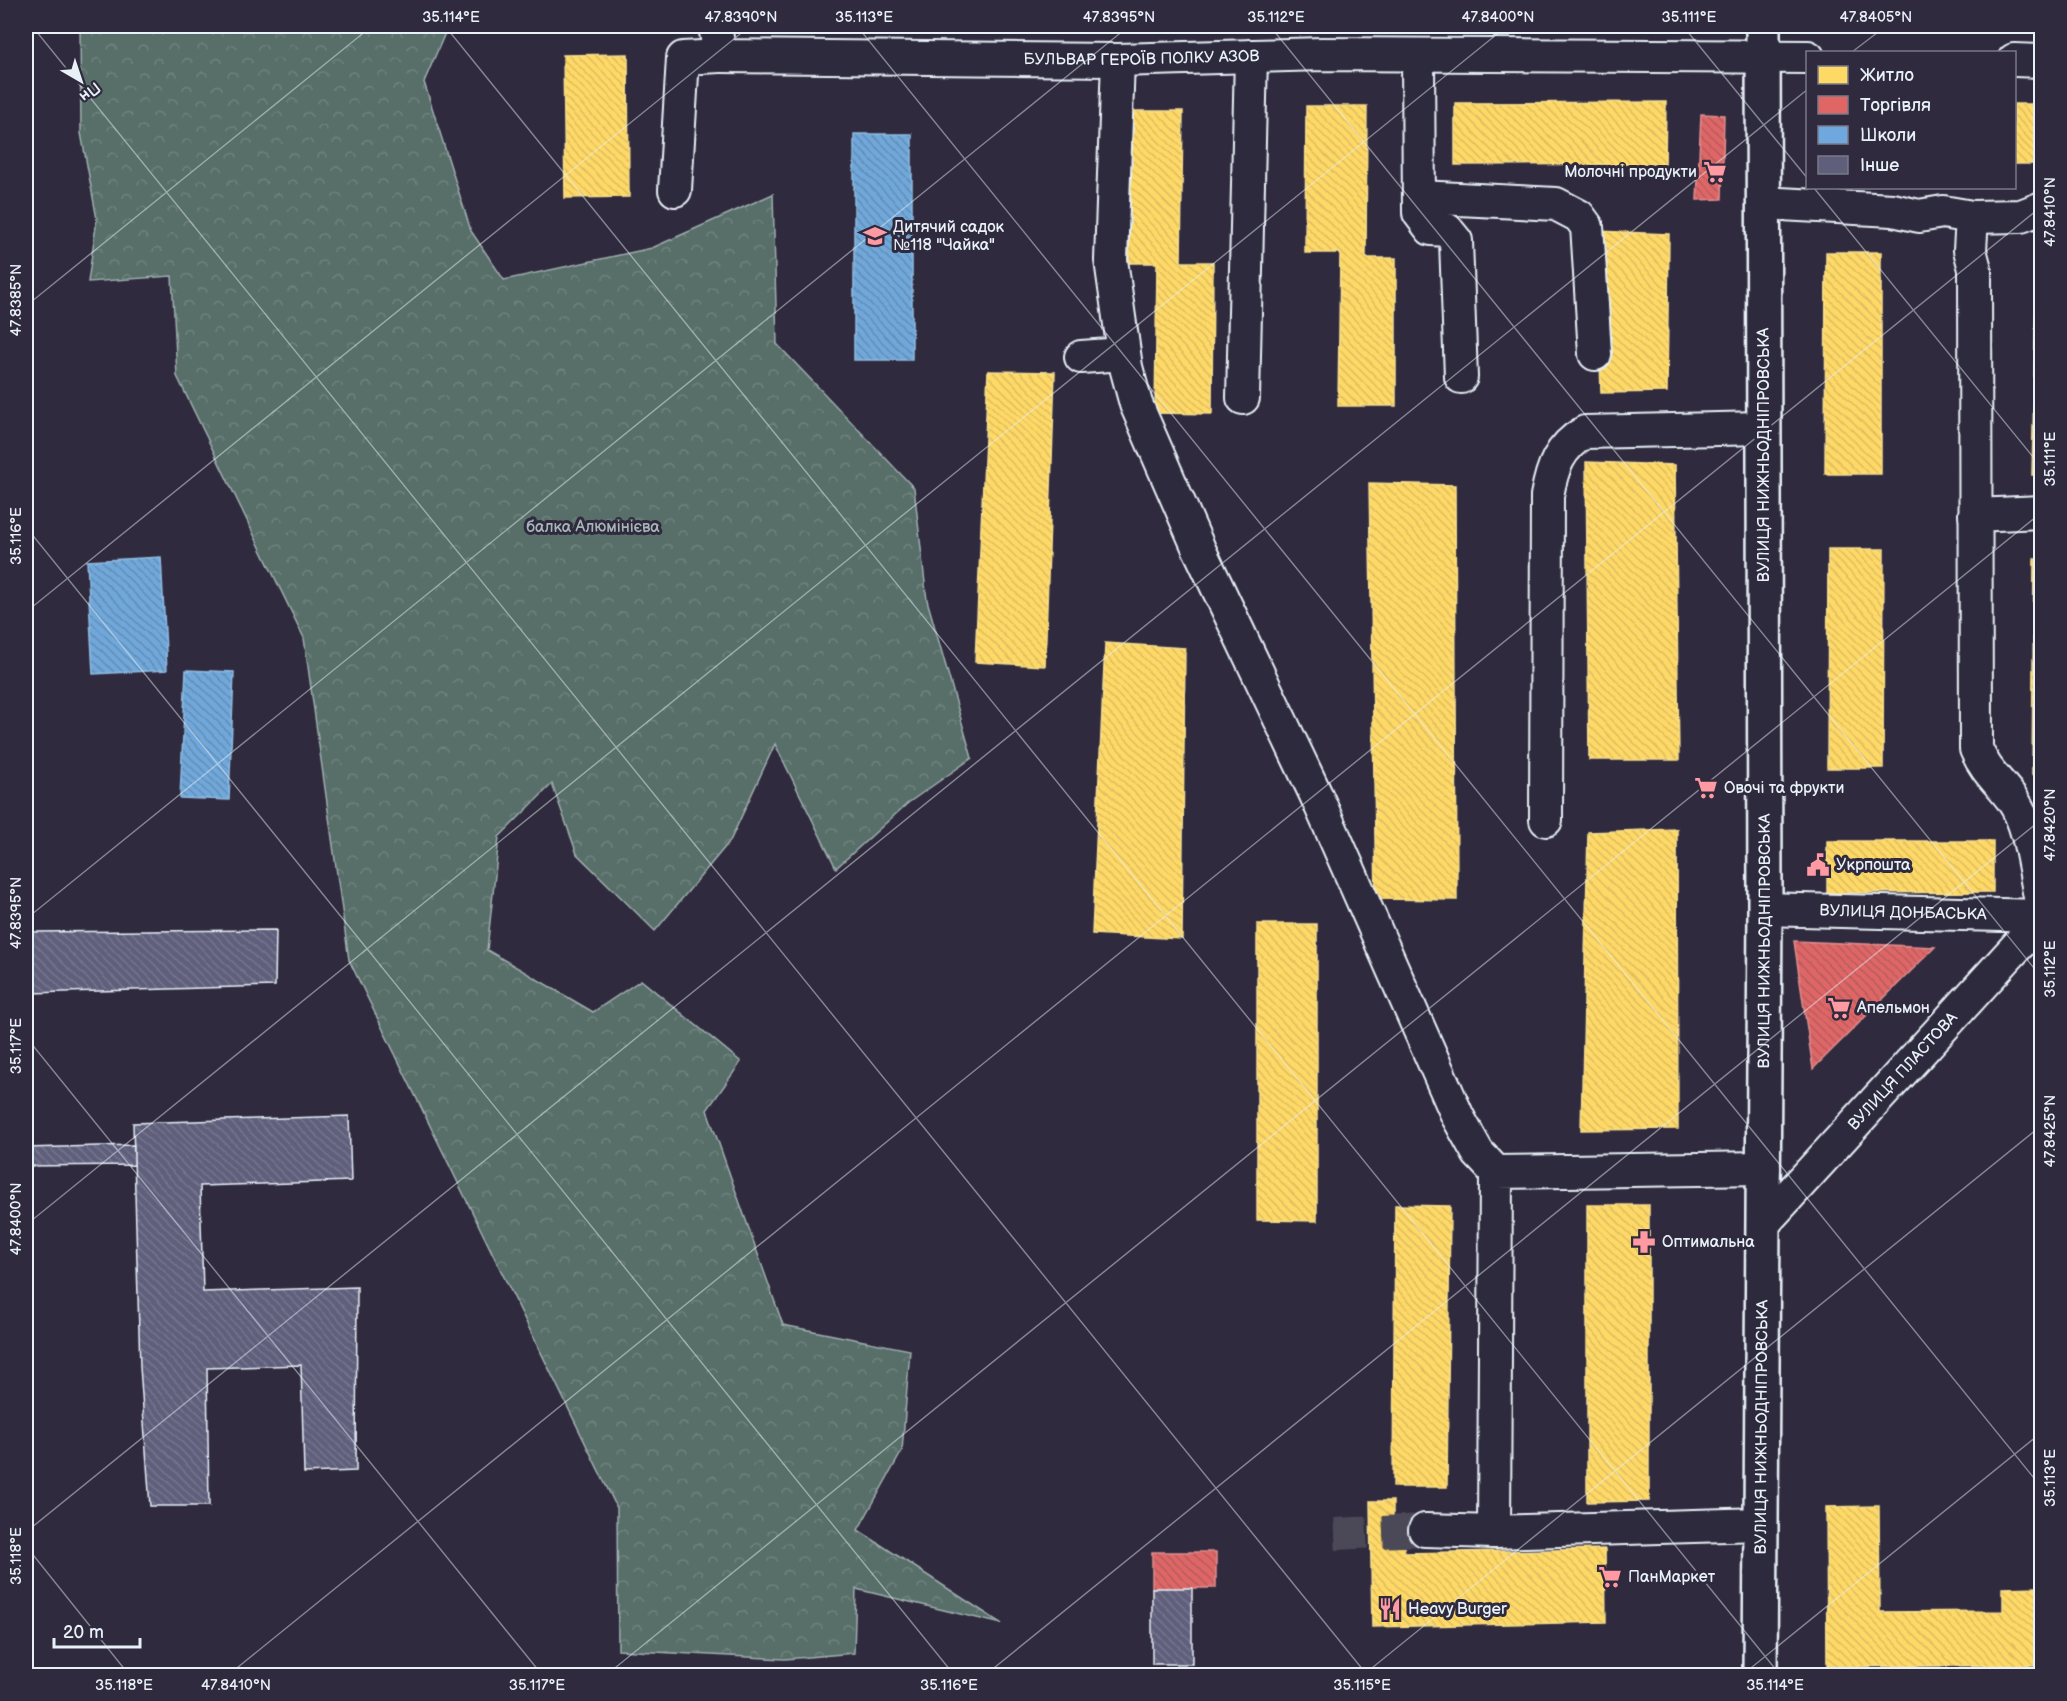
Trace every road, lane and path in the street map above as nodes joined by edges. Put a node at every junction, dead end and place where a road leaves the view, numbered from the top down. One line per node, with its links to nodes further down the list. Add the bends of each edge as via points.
1 (717, 41): 6 (street, БУЛЬВАР ГЕРОЇВ ПОЛКУ АЗОВ); 9 (street, БУЛЬВАР ГЕРОЇВ ПОЛКУ АЗОВ, via 683,58)
2 (1763, 41): 4 (street, БУЛЬВАР ГЕРОЇВ ПОЛКУ АЗОВ); 5 (street, БУЛЬВАР ГЕРОЇВ ПОЛКУ АЗОВ); 11 (street, ВУЛИЦЯ НИЖНЬОДНІПРОВСЬКА)
3 (1251, 56): 4 (street, БУЛЬВАР ГЕРОЇВ ПОЛКУ АЗОВ); 6 (street, БУЛЬВАР ГЕРОЇВ ПОЛКУ АЗОВ); 18 (street)
4 (1418, 56): 10 (street)
5 (1806, 56)
6 (1118, 60): 14 (street, via 1111,260)
7 (2016, 60): 8 (street)
8 (2042, 61)
9 (675, 190)
10 (1419, 197): 15 (street, via 1556,204 1579,216 1587,227); 17 (street, via 1423,221 1431,228 1447,230 1456,241)
11 (1763, 203): 13 (street, via 1893,210 1919,216 1943,212); 19 (street, ВУЛИЦЯ НИЖНЬОДНІПРОВСЬКА)
12 (2042, 208): 13 (street, via 2021,216)
13 (1972, 217): 21 (street)
14 (1124, 354): 16 (street); 27 (street, via 1136,404 1154,450 1316,795 1430,1058 1468,1137)
15 (1595, 354)
16 (1081, 357)
17 (1461, 377)
18 (1243, 398)
19 (1764, 428): 22 (street, via 1585,432 1563,449 1553,467 1547,496); 24 (street, ВУЛИЦЯ НИЖНЬОДНІПРОВСЬКА)
20 (2042, 512): 21 (street)
21 (1975, 515): 23 (street, via 1976,749 1984,768 2012,798 2022,819)
22 (1546, 820)
23 (2042, 907)
24 (1765, 909): 25 (street, ВУЛИЦЯ ДОНБАСЬКА); 26 (street, ВУЛИЦЯ НИЖНЬОДНІПРОВСЬКА)
25 (2042, 917): 28 (street, ВУЛИЦЯ ПЛАСТОВА)
26 (1764, 1168): 27 (street); 28 (street, ВУЛИЦЯ НИЖНЬОДНІПРОВСЬКА)
27 (1496, 1172): 31 (street)
28 (1763, 1224): 29 (street, ВУЛИЦЯ НИЖНЬОДНІПРОВСЬКА)
29 (1761, 1524): 31 (street); 32 (street, ВУЛИЦЯ НИЖНЬОДНІПРОВСЬКА)
30 (1425, 1530): 31 (street)
31 (1494, 1532)
32 (1760, 1676)

